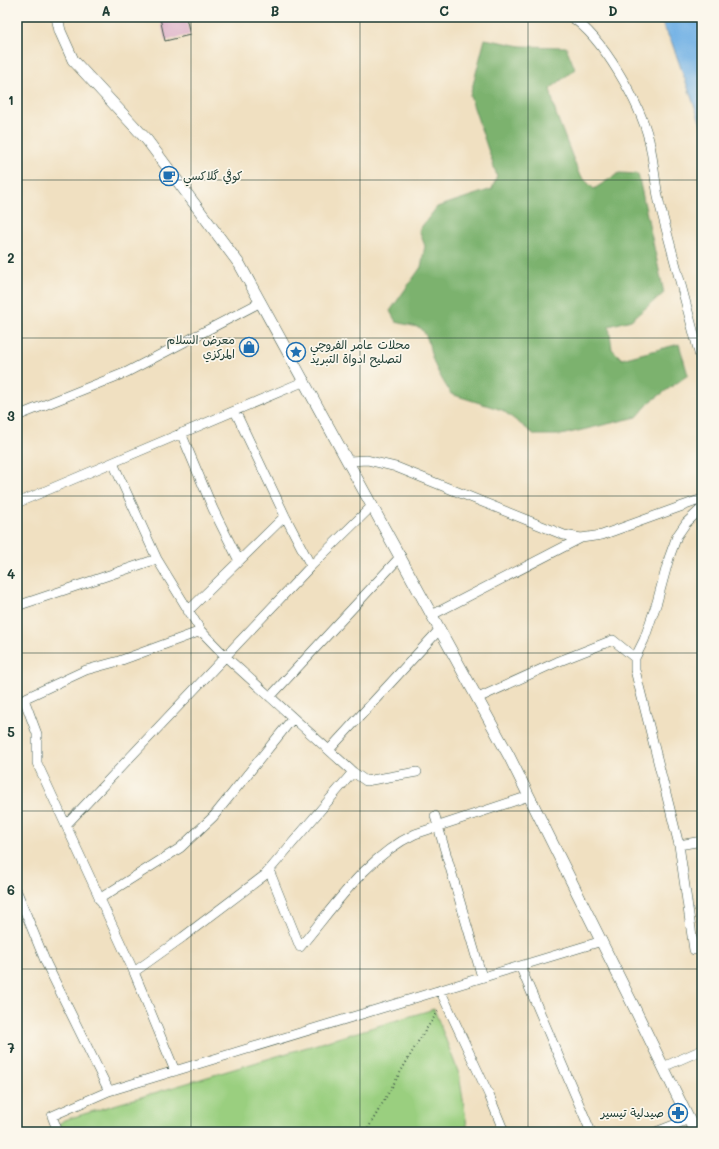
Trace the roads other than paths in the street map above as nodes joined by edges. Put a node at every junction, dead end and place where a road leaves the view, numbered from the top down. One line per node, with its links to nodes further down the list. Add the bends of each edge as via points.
1 (57, 17): 3 (street, via 60,31 73,60 147,140 240,265)
2 (571, 17): 4 (street, via 579,22 601,48 627,85 649,140 657,192)
3 (261, 302): 5 (street); 7 (street, via 127,372)
4 (702, 364)
5 (305, 381): 6 (street); 9 (street)
6 (235, 411): 8 (street); 15 (street)
7 (17, 416)
8 (181, 434): 10 (street); 19 (street, via 213,510)
9 (349, 461): 13 (street); 16 (street, via 367,460 396,467 564,535)
10 (113, 463): 12 (street); 18 (street)
11 (702, 499): 16 (street, via 602,535)
12 (17, 503)
13 (373, 505): 17 (street); 20 (street)
14 (702, 508): 27 (street, via 677,536 644,640)
15 (285, 516): 19 (street); 20 (street)
16 (581, 538): 23 (street)
17 (401, 556): 23 (street); 28 (street)
18 (157, 559): 21 (street); 22 (street)
19 (239, 561): 22 (street)
20 (311, 566): 26 (street)
21 (17, 606)
22 (188, 611): 25 (street)
23 (432, 614): 24 (street)
24 (440, 629): 29 (street); 32 (street)
25 (201, 631): 26 (street); 30 (street, via 119,661 86,670)
26 (226, 657): 28 (street); 37 (street)
27 (635, 658): 29 (street, via 613,640); 40 (street, via 635,670)
28 (270, 697): 31 (street)
29 (478, 698): 35 (street)
30 (20, 700): 37 (street, via 37,734 37,763)
31 (293, 718): 32 (street); 43 (street, via 213,817 180,848)
32 (329, 750): 33 (street)
33 (352, 772): 34 (street, via 366,781); 41 (street)
34 (417, 772)
35 (529, 796): 38 (street); 44 (street)
36 (435, 816): 38 (street)
37 (66, 825): 43 (street)
38 (438, 827): 41 (street, via 398,842 364,871 300,947); 48 (street)
39 (702, 841): 40 (street)
40 (679, 845): 45 (street)
41 (269, 870): 47 (street)
42 (17, 892): 53 (street, via 46,963)
43 (99, 899): 47 (street)
44 (602, 941): 46 (street); 51 (street)
45 (695, 950)
46 (520, 966): 48 (street); 57 (street)
47 (134, 972): 52 (street)
48 (482, 977): 49 (street)
49 (440, 990): 52 (street); 56 (street)
50 (702, 1050): 51 (street)
51 (663, 1067): 54 (street)
52 (175, 1071): 53 (street)
53 (109, 1091): 55 (street, via 52,1116)
54 (689, 1119): 58 (street); 59 (street)
55 (58, 1132)
56 (504, 1132)
57 (591, 1132)
58 (656, 1132)
59 (695, 1132)

